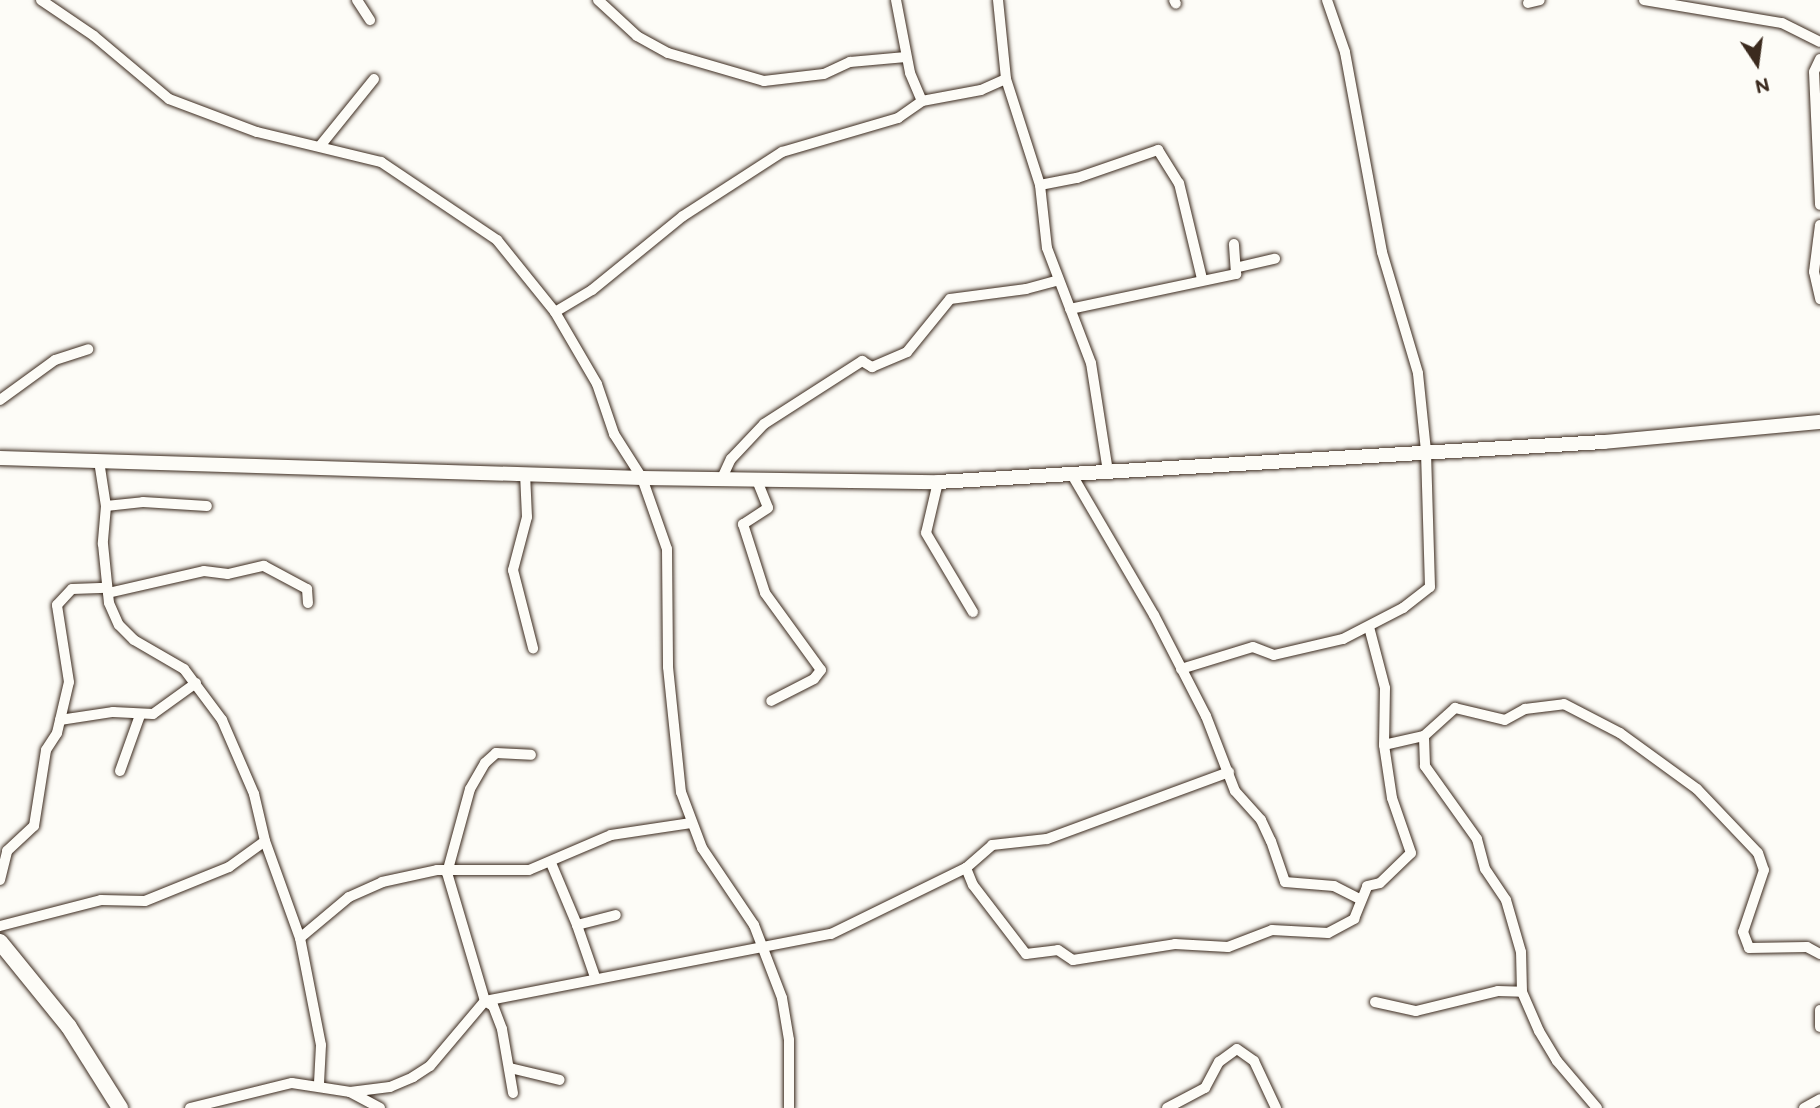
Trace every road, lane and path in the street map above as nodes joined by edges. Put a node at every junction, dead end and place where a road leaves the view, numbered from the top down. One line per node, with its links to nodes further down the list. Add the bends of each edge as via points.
1 (41, 0): 18 (street, via 169,99 257,132)
2 (357, 0): 10 (street)
3 (598, 0): 12 (street, via 637,36 668,53 764,81 824,74 850,62)
4 (896, 0): 12 (street)
5 (998, 0): 15 (street)
6 (1327, 0): 33 (street, via 1345,52 1382,252 1418,373)
7 (1540, 0): 9 (street)
8 (1644, 0): 11 (street, via 1782,23)
9 (1528, 3)
10 (370, 20)
11 (1820, 43)
12 (906, 57): 16 (street)
13 (1820, 60): 17 (street, via 1814,72)
14 (374, 79): 18 (street)
15 (1006, 79): 16 (street, via 981,90); 19 (street)
16 (922, 101): 29 (street, via 898,118 782,152 683,216 592,290)
17 (1819, 122): 20 (street)
18 (320, 146): 29 (street, via 381,162 413,187 473,220 497,240)
19 (1040, 185): 25 (street, via 1077,178 1158,149 1179,183); 26 (street, via 1047,248)
20 (1820, 205)
21 (1820, 225): 27 (street, via 1814,272)
22 (1234, 244): 24 (street)
23 (1275, 259): 24 (street)
24 (1239, 267): 25 (street, via 1236,274)
25 (1202, 279): 28 (street)
26 (1059, 280): 28 (street); 40 (street, via 950,299 907,352 872,367 862,360 764,424 731,459)
27 (1820, 299)
28 (1070, 309): 36 (street, via 1091,363)
29 (555, 312): 39 (street, via 597,384 614,434)
30 (88, 349): 31 (street, via 55,360)
31 (0, 400)
32 (1820, 422): 33 (main road)
33 (1426, 451): 36 (main road); 48 (street, via 1430,587)
34 (0, 458): 35 (main road)
35 (99, 461): 37 (main road); 43 (street)
36 (1108, 471): 38 (main road)
37 (525, 473): 39 (main road); 49 (street, via 527,517 513,570)
38 (1071, 473): 42 (main road); 50 (street, via 1132,574)
39 (642, 478): 40 (main road); 60 (street, via 667,549 668,667 681,792)
40 (722, 478): 41 (main road)
41 (756, 478): 42 (main road); 52 (street, via 768,508 743,524 765,593 821,670 814,679)
42 (938, 482): 47 (street, via 926,533)
43 (106, 506): 44 (street, via 143,502); 45 (street)
44 (207, 506)
45 (107, 590): 46 (street, via 264,566 307,589); 51 (street, via 119,625 134,640 184,668); 54 (street, via 72,589 57,605 69,682)
46 (308, 603)
47 (973, 612)
48 (1368, 626): 50 (street, via 1343,639 1273,655 1253,647); 56 (street, via 1385,688)
49 (533, 648)
50 (1181, 668): 59 (street)
51 (196, 683): 53 (street, via 164,709); 61 (street, via 222,720 254,794)
52 (771, 701)
53 (140, 715): 54 (street, via 113,712); 58 (street)
54 (60, 720): 65 (street, via 46,750 34,826 7,851)
55 (1424, 736): 56 (street); 73 (street, via 1455,708 1505,720 1525,709 1564,704 1591,716 1697,789 1758,853 1763,870 1743,932 1749,948 1807,947); 75 (street, via 1425,766 1477,839 1485,869 1506,900 1521,952)
56 (1384, 745): 66 (street, via 1392,798 1411,853 1380,883 1367,886)
57 (531, 755): 64 (street, via 496,753 485,763 470,789)
58 (120, 771)
59 (1229, 772): 63 (street, via 1047,839 992,845); 66 (street, via 1235,791 1261,820 1285,882 1334,886)
60 (691, 824): 62 (street, via 611,835); 72 (street, via 738,898)
61 (265, 841): 69 (street, via 229,867 145,901 101,900); 70 (street)
62 (551, 863): 64 (street, via 529,870); 68 (street)
63 (966, 868): 66 (street, via 973,885 1026,954 1058,950 1073,960 1175,944 1228,947 1272,930 1328,933 1354,919); 72 (street, via 831,934)
64 (447, 873): 70 (street, via 437,870 382,882 349,897); 76 (street)
65 (0, 880)
66 (1360, 899)
67 (615, 915): 68 (street)
68 (577, 925): 74 (street)
69 (0, 926)
70 (300, 939): 82 (street, via 321,1045)
71 (0, 942): 86 (main road, via 69,1027)
72 (761, 946): 74 (street); 89 (street, via 787,1016)
73 (1820, 954)
74 (595, 977): 76 (street)
75 (1522, 992): 77 (street, via 1497,991 1416,1011); 92 (street, via 1557,1061)
76 (485, 1001): 80 (street, via 493,1006 502,1029); 83 (street, via 430,1066 390,1087)
77 (1375, 1002)
78 (1820, 1010): 79 (street)
79 (1820, 1027)
80 (510, 1068): 81 (street); 84 (street)
81 (560, 1080)
82 (319, 1084): 83 (street); 87 (street, via 270,1086)
83 (350, 1092): 88 (street)
84 (513, 1093)
85 (1820, 1099): 93 (street)
86 (120, 1108)
87 (190, 1108)
88 (380, 1108)
89 (789, 1108)
90 (1167, 1108): 91 (street, via 1205,1088 1219,1062 1237,1049 1254,1061)
91 (1276, 1108)
92 (1597, 1108)
93 (1804, 1108)

